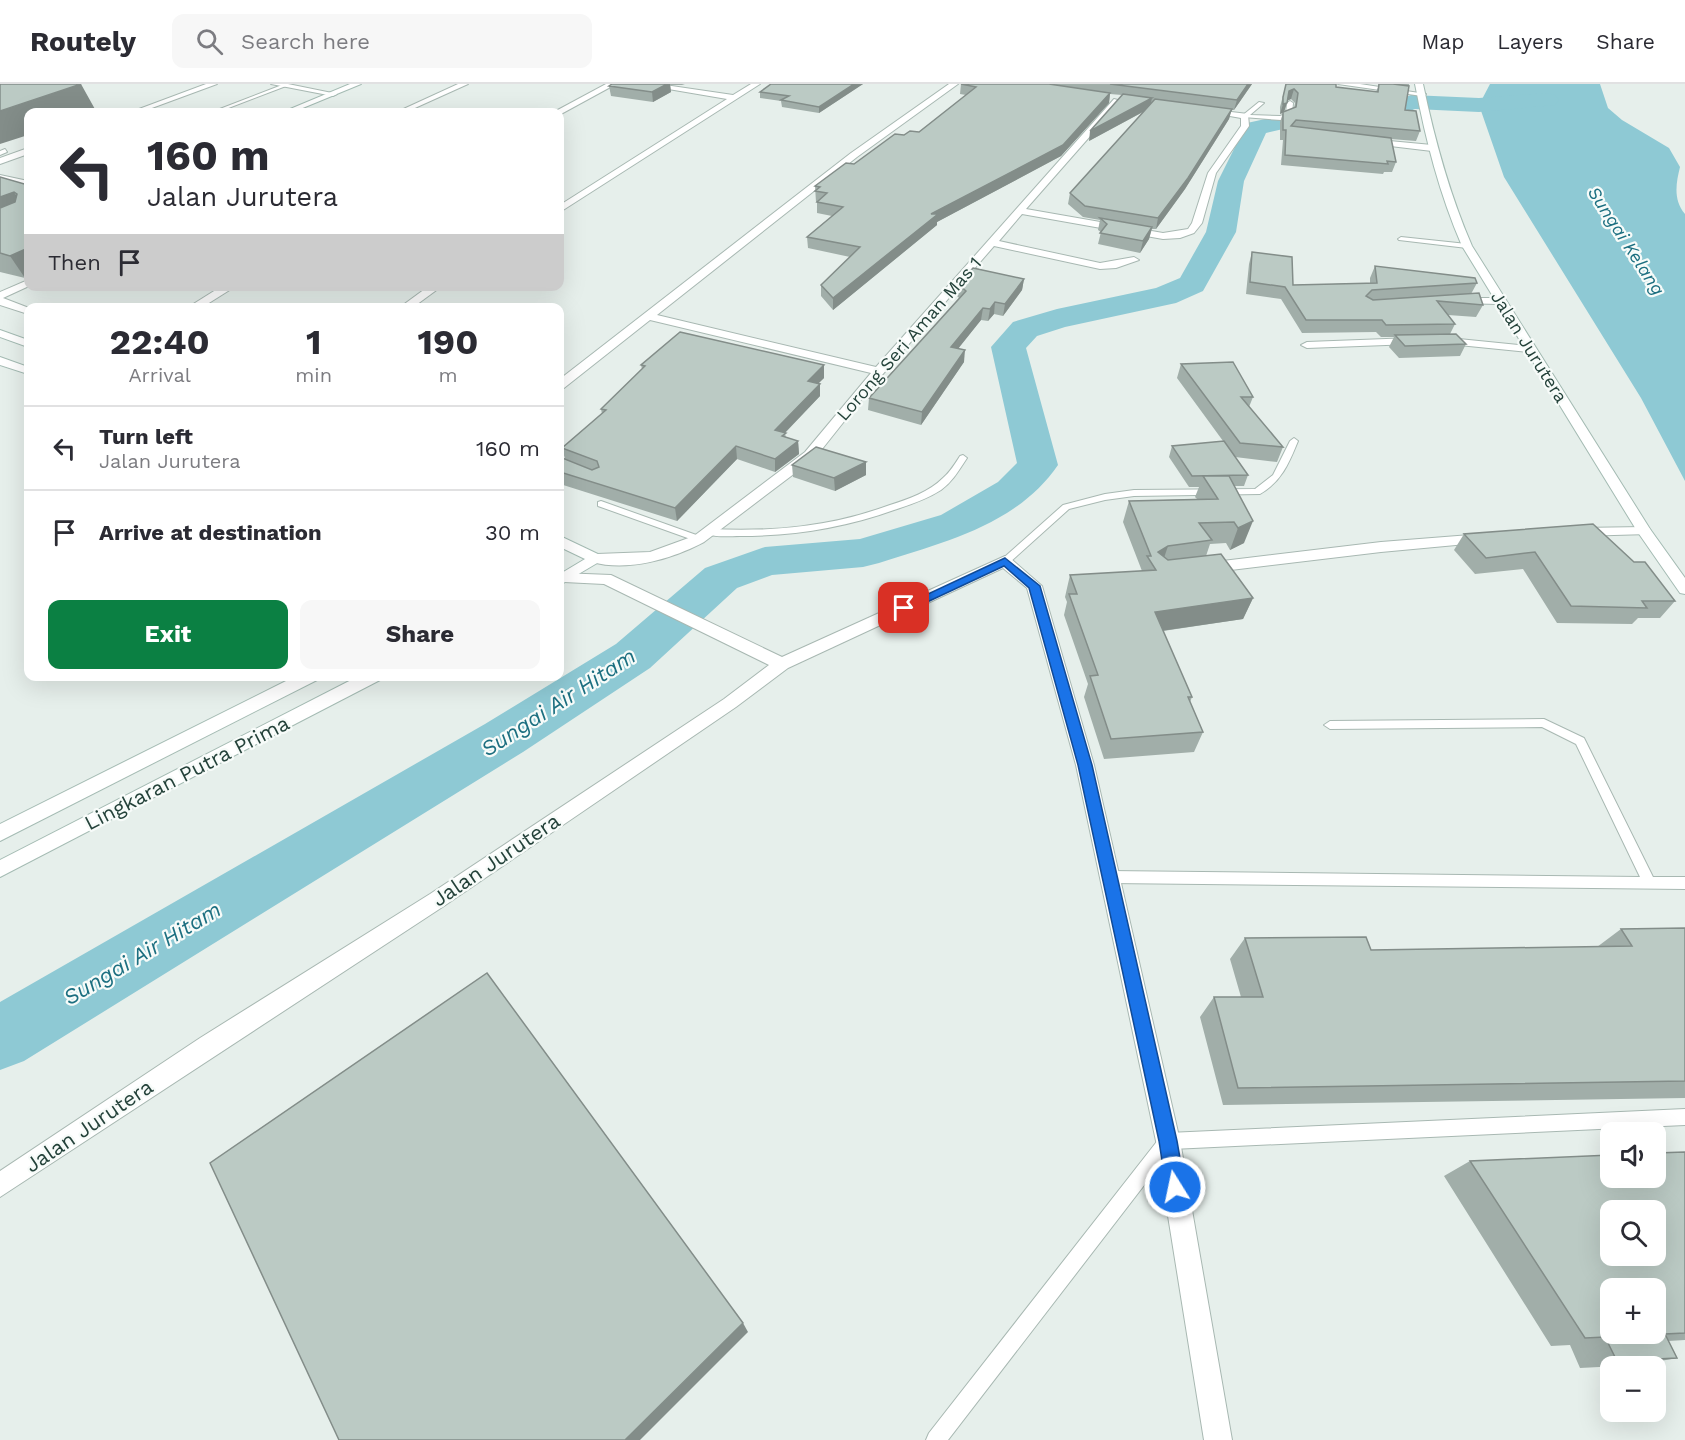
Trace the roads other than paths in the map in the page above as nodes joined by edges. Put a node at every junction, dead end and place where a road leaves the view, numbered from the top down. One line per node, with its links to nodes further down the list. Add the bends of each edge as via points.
1 (213, 84): 18 (street)
2 (275, 84): 11 (street)
3 (357, 84): 12 (street)
4 (464, 84): 21 (street)
5 (612, 84): 22 (street)
6 (643, 84): 13 (street)
7 (756, 84): 13 (street)
8 (954, 84): 47 (street, via 854,155)
9 (1341, 84): 15 (street)
10 (1419, 84): 15 (street, Jalan Jurutera)
11 (284, 86): 12 (street); 19 (lane)
12 (333, 94): 20 (street)
13 (735, 98): 31 (street)
14 (1117, 101): 32 (street, Lorong Seri Aman Mas 1)
15 (1424, 102): 26 (street, Jalan Jurutera)
16 (1261, 103): 24 (lane)
17 (1290, 103): 24 (lane, via 1289,115 1281,118)
18 (146, 108)
19 (226, 108)
20 (297, 108)
21 (410, 108)
22 (564, 109)
23 (1198, 111): 24 (street)
24 (1245, 116): 32 (street, via 1245,126 1212,172 1191,231 1163,236)
25 (1357, 140): 26 (street)
26 (1432, 148): 35 (street, Jalan Jurutera, via 1447,200)
27 (24, 152): 28 (street)
28 (0, 161)
29 (0, 178): 30 (street)
30 (24, 183)
31 (564, 206)
32 (1019, 211): 34 (street, Lorong Seri Aman Mas 1)
33 (1401, 239): 35 (lane)
34 (992, 243): 36 (street, via 1100,266); 54 (street, Lorong Seri Aman Mas 1)
35 (1467, 246): 42 (street, Jalan Jurutera)
36 (1134, 260)
37 (24, 285): 40 (street)
38 (222, 291): 44 (street)
39 (430, 291): 45 (street)
40 (0, 296)
41 (0, 301): 46 (street)
42 (1500, 301): 43 (street); 51 (street, Jalan Jurutera)
43 (1448, 302)
44 (201, 303)
45 (412, 303)
46 (24, 310)
47 (648, 316): 54 (street); 55 (street)
48 (0, 333): 49 (street)
49 (24, 342)
50 (1307, 345): 51 (street, via 1439,340)
51 (1529, 349): 59 (street, Jalan Jurutera)
52 (0, 361): 53 (street)
53 (24, 370)
54 (878, 371): 60 (street, Lorong Seri Aman Mas 1, via 810,455)
55 (564, 382)
56 (1293, 441): 66 (lane, via 1279,476 1257,492 1134,493 1076,504 1066,507)
57 (963, 458): 60 (lane, via 947,481 927,494 891,508 815,528)
58 (601, 504): 63 (lane)
59 (1644, 531): 61 (street); 71 (street, Jalan Jurutera)
60 (709, 532): 63 (street, Lorong Seri Aman Mas 1)
61 (1566, 533)
62 (1497, 538): 67 (street, via 1382,547)
63 (699, 539): 65 (street, Lorong Seri Aman Mas 1, via 678,550 642,560)
64 (564, 547): 65 (street)
65 (597, 559): 68 (street); 70 (street, via 607,567)
66 (1005, 561): 72 (street, Jalan Jurutera); 78 (street, via 1034,586 1085,765)
67 (1196, 570)
68 (564, 576)
69 (564, 578): 70 (street)
70 (606, 579): 72 (street)
71 (1685, 589)
72 (782, 664): 83 (street, Jalan Jurutera, via 437,900)
73 (301, 681): 76 (street, Lingkaran Putra Prima)
74 (364, 681): 77 (street, Lingkaran Putra Prima)
75 (1329, 725): 79 (lane, via 1544,723 1580,741)
76 (0, 833)
77 (0, 869)
78 (1109, 877): 79 (lane); 82 (street)
79 (1649, 882): 80 (lane)
80 (1685, 883)
81 (1685, 1117): 82 (lane)
82 (1168, 1141): 84 (lane); 85 (street)
83 (0, 1185)
84 (936, 1440)
85 (1218, 1440)

